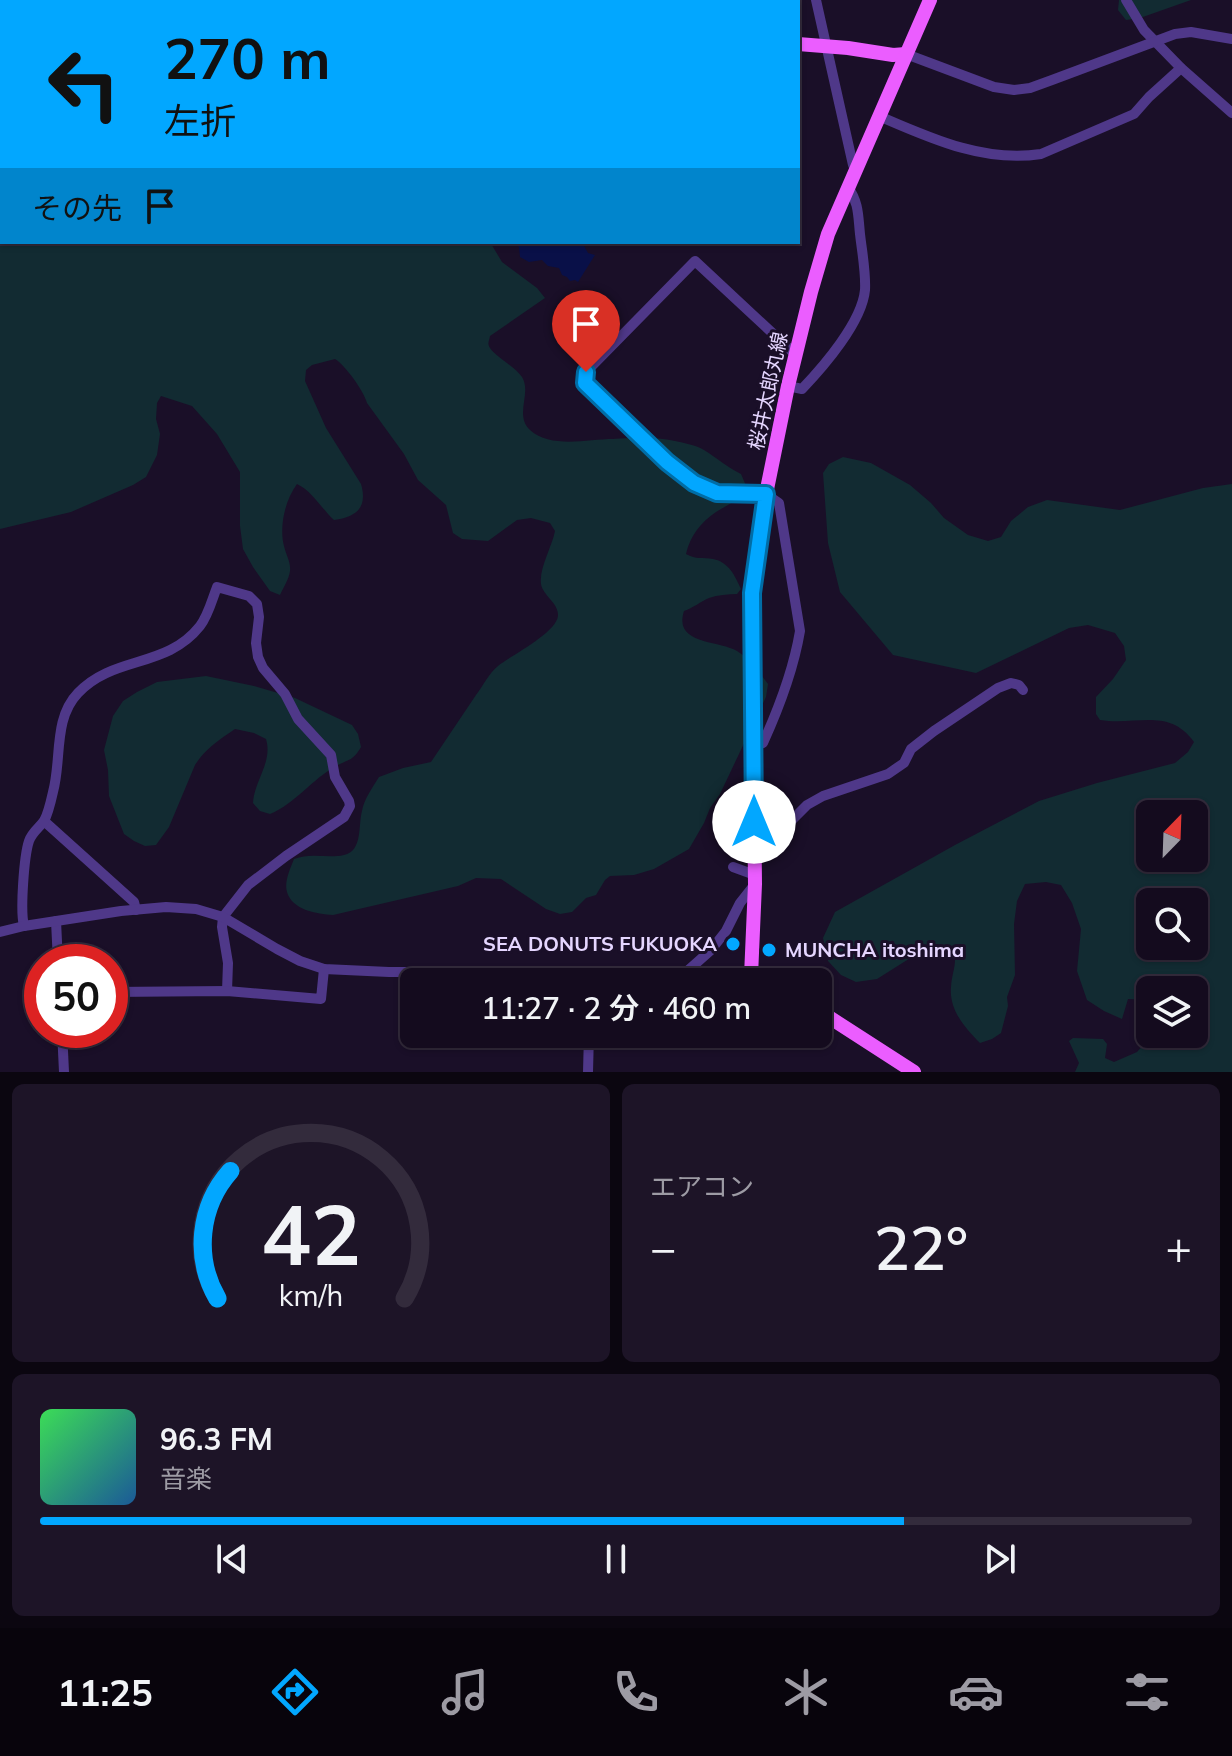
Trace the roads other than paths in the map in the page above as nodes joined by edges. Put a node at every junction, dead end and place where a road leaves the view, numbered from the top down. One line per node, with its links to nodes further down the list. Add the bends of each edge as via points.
1 (816, 0): 7 (street)
2 (930, 0): 8 (main road, 桜井太郎丸線)
3 (1126, 0): 5 (street)
4 (1232, 39): 5 (street, via 1191,32)
5 (1156, 42): 8 (street, via 1014,90); 9 (street)
6 (800, 44): 7 (main road)
7 (825, 46): 8 (main road); 12 (street)
8 (906, 54): 11 (main road, 桜井太郎丸線)
9 (1181, 68): 10 (street); 11 (street, via 1134,114 1026,157 960,148)
10 (1232, 113)
11 (879, 116): 12 (main road, 桜井太郎丸線)
12 (856, 167): 13 (main road, 桜井太郎丸線)
13 (848, 187): 14 (main road, 桜井太郎丸線, via 820,259); 15 (street, via 856,198 865,292 849,329 818,372 802,389)
14 (796, 355): 15 (main road, 桜井太郎丸線); 16 (street, via 695,261 586,372 585,383 694,483 717,493)
15 (788, 386): 16 (main road, 桜井太郎丸線)
16 (766, 494): 18 (main road, 桜井太郎丸線, via 752,593); 18 (street, via 779,503 800,631 774,719 763,743)
17 (1023, 690): 20 (street, via 1011,683 998,688 922,740 888,774 823,796 785,827)
18 (754, 745): 20 (main road, 桜井太郎丸線)
19 (44, 821): 23 (street, via 134,902); 24 (street, via 63,715 77,694 102,675 176,648 202,624 217,587 249,596 259,610 256,643 263,668 293,713 331,755 350,806 344,817 248,885); 26 (street, via 29,838)
20 (754, 822): 22 (main road, 桜井太郎丸線)
21 (733, 867): 22 (street)
22 (755, 880): 29 (street, via 719,941); 30 (main road, 桜井太郎丸線)
23 (136, 910): 24 (street, via 196,909); 25 (street)
24 (223, 917): 31 (street); 33 (street)
25 (56, 921): 26 (street); 28 (street)
26 (24, 926): 27 (street)
27 (0, 932)
28 (57, 944)
29 (691, 968)
30 (751, 968)
31 (324, 969): 32 (street); 33 (street, via 321,999)
32 (400, 972)
33 (227, 991): 34 (street)
34 (128, 992)
35 (832, 1019): 40 (main road)
36 (63, 1048): 38 (street)
37 (589, 1048): 39 (street)
38 (64, 1072)
39 (588, 1072)
40 (914, 1072)

